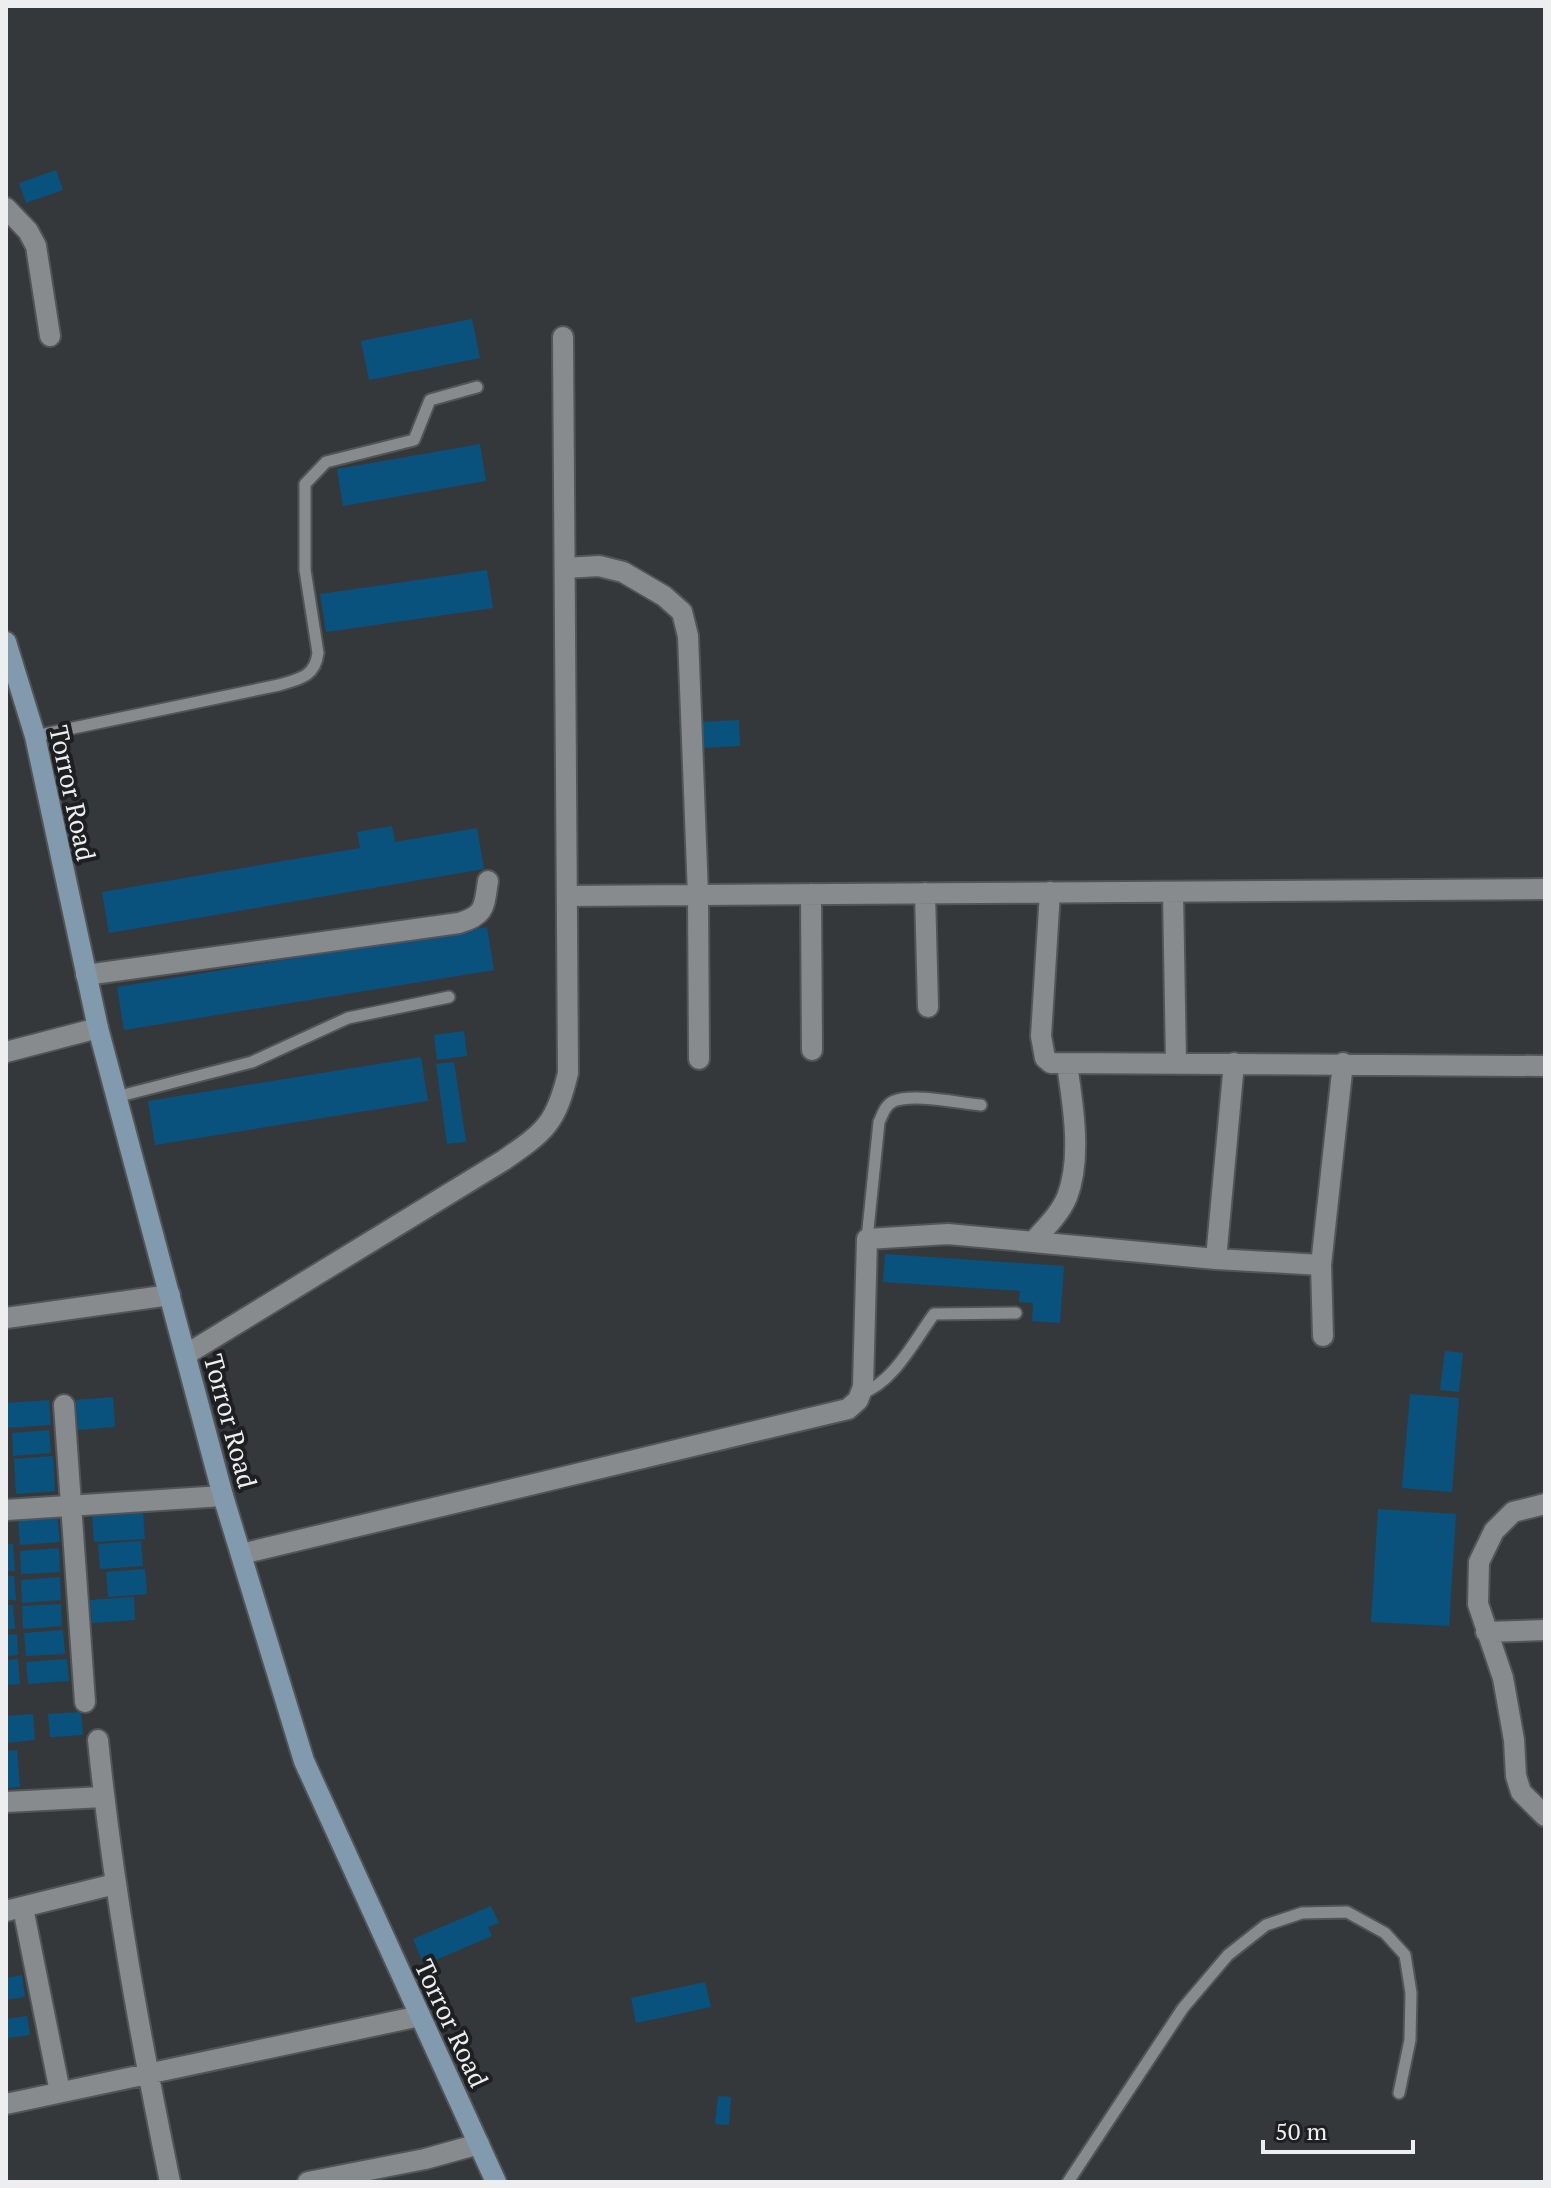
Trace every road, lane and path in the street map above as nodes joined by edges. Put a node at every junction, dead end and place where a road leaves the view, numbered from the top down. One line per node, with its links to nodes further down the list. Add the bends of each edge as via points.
1 (6, 208): 2 (street, via 36,246)
2 (50, 336)
3 (563, 337): 5 (street)
4 (477, 387): 7 (lane, via 430,400 414,440 326,462 305,484 305,570 318,653 308,675)
5 (565, 568): 14 (street, via 599,566 623,572 682,612 688,636); 15 (street)
6 (6, 642): 7 (street, Torror Road)
7 (35, 736): 16 (street, Torror Road)
8 (488, 881): 16 (street, via 484,908 475,919 459,923)
9 (1545, 889): 11 (street)
10 (1050, 892): 11 (street); 12 (street); 26 (street, via 1042,1050 1051,1063)
11 (1173, 892): 23 (street)
12 (925, 893): 13 (street); 18 (street)
13 (811, 894): 14 (street); 20 (street)
14 (698, 895): 15 (street); 22 (street)
15 (567, 896): 38 (street, via 568,1073 548,1126 504,1160)
16 (86, 975): 19 (street, Torror Road)
17 (449, 997): 28 (lane, via 348,1018 252,1062)
18 (928, 1007)
19 (98, 1028): 21 (street); 28 (street, Torror Road)
20 (812, 1050)
21 (6, 1052)
22 (699, 1059)
23 (1176, 1063): 24 (street); 26 (street)
24 (1234, 1063): 25 (street); 32 (street)
25 (1343, 1063): 27 (street); 33 (street)
26 (1067, 1065): 31 (street, via 1074,1109 1074,1171 1067,1198)
27 (1545, 1066)
28 (116, 1097): 34 (street, Torror Road)
29 (981, 1105): 30 (lane, via 911,1099 886,1107 879,1122)
30 (867, 1239): 31 (street, via 948,1234); 39 (street)
31 (1033, 1242): 32 (street)
32 (1216, 1259): 33 (street)
33 (1321, 1265): 37 (street)
34 (170, 1295): 36 (street); 38 (street, Torror Road)
35 (1016, 1313): 39 (lane, via 934,1314 875,1389)
36 (6, 1318)
37 (1323, 1336)
38 (187, 1354): 41 (street, Torror Road)
39 (861, 1393): 45 (street, via 848,1409 829,1416)
40 (64, 1405): 43 (street)
41 (223, 1496): 43 (street); 45 (street, Torror Road)
42 (1545, 1504): 47 (street, via 1513,1512 1494,1531 1479,1562 1478,1604)
43 (72, 1506): 44 (street); 48 (street)
44 (6, 1510)
45 (241, 1554): 55 (street, Torror Road, via 304,1761)
46 (1545, 1630): 47 (street)
47 (1486, 1632): 52 (street, via 1503,1678 1516,1776 1521,1792)
48 (85, 1702)
49 (98, 1740): 50 (street)
50 (103, 1797): 51 (street); 53 (street)
51 (6, 1802)
52 (1540, 1807)
53 (115, 1884): 54 (street); 56 (street)
54 (14, 1909): 57 (street)
55 (420, 2016): 56 (street); 60 (street, Torror Road)
56 (147, 2073): 57 (street); 61 (street)
57 (60, 2092): 59 (street)
58 (1399, 2093): 64 (lane, via 1410,2040 1405,1955 1385,1933 1347,1912 1302,1913 1266,1925 1228,1955 1183,2008)
59 (6, 2104)
60 (479, 2144): 62 (street); 63 (street, Torror Road)
61 (170, 2182)
62 (308, 2182)
63 (496, 2182)
64 (1068, 2182)

